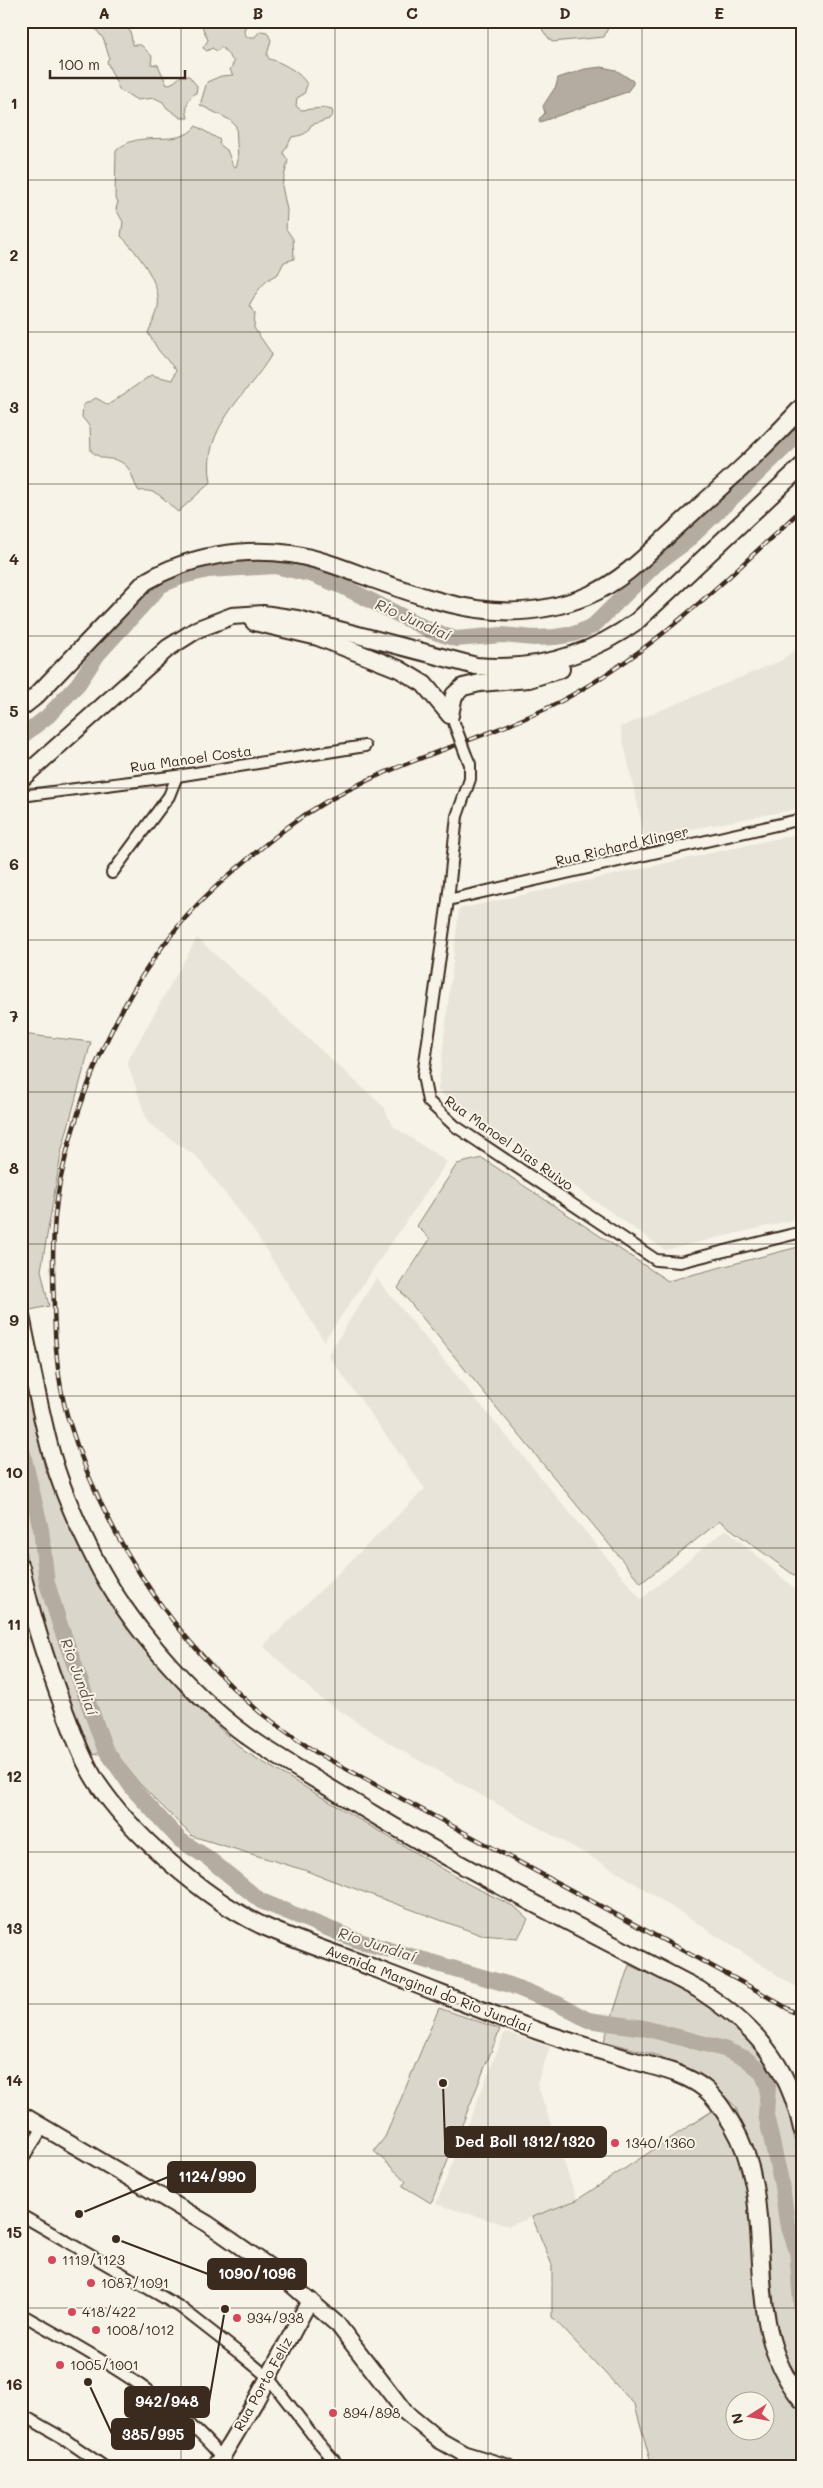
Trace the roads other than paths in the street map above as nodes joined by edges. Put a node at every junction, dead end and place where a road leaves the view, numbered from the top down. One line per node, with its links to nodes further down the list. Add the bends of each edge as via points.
1 (802, 407): 5 (main road, via 645,557 610,584 588,596 536,611 508,613 430,600 338,566 291,554 242,553 198,559 166,569 145,582)
2 (802, 466): 4 (main road, via 656,604)
3 (232, 616): 4 (main road, via 263,614 297,619 453,661 501,668 547,663 584,651); 6 (main road, via 318,637 399,669 424,684); 9 (main road, via 198,629 168,648)
4 (620, 633): 6 (main road, via 607,647 550,673 529,679 462,687 454,694)
5 (21, 708)
6 (452, 719): 13 (street, Rua Manoel Dias Ruivo, bridge, via 471,773 457,816)
7 (365, 746): 8 (street, Rua Manoel Costa)
8 (177, 776): 10 (street, Rua Manoel Costa); 12 (street, via 169,796)
9 (21, 779)
10 (21, 796)
11 (802, 819): 13 (street, Rua Richard Klinger)
12 (112, 873)
13 (448, 900): 14 (street, Rua Manoel Dias Ruivo, via 423,1076 432,1106 455,1126 656,1260 686,1261)
14 (802, 1232)
15 (21, 1316): 19 (main road, via 49,1446 70,1507 102,1572 139,1626 183,1678 259,1744 337,1792 427,1846 698,1988 725,2006 754,2033 772,2057 789,2086)
16 (21, 1566): 25 (main road, Avenida Marginal do Rio Jundiaí, via 47,1664 82,1758 97,1783 126,1818 201,1889 260,1924 540,2031 678,2074 704,2088 720,2105 736,2130 755,2187 766,2325 780,2365)
17 (21, 2114): 18 (main road)
18 (44, 2126): 20 (street); 22 (main road, via 208,2224 277,2272)
19 (802, 2129)
20 (21, 2162)
21 (21, 2215): 24 (street, via 180,2307)
22 (310, 2300): 24 (main road, Rua Porto Feliz); 30 (main road, via 338,2325 405,2412 439,2440 464,2454)
23 (21, 2314): 27 (street, via 152,2394 186,2422)
24 (268, 2377): 27 (main road, Rua Porto Feliz); 29 (street)
25 (802, 2400)
26 (21, 2414): 28 (street)
27 (221, 2463)
28 (105, 2467)
29 (340, 2467)
30 (507, 2467)

